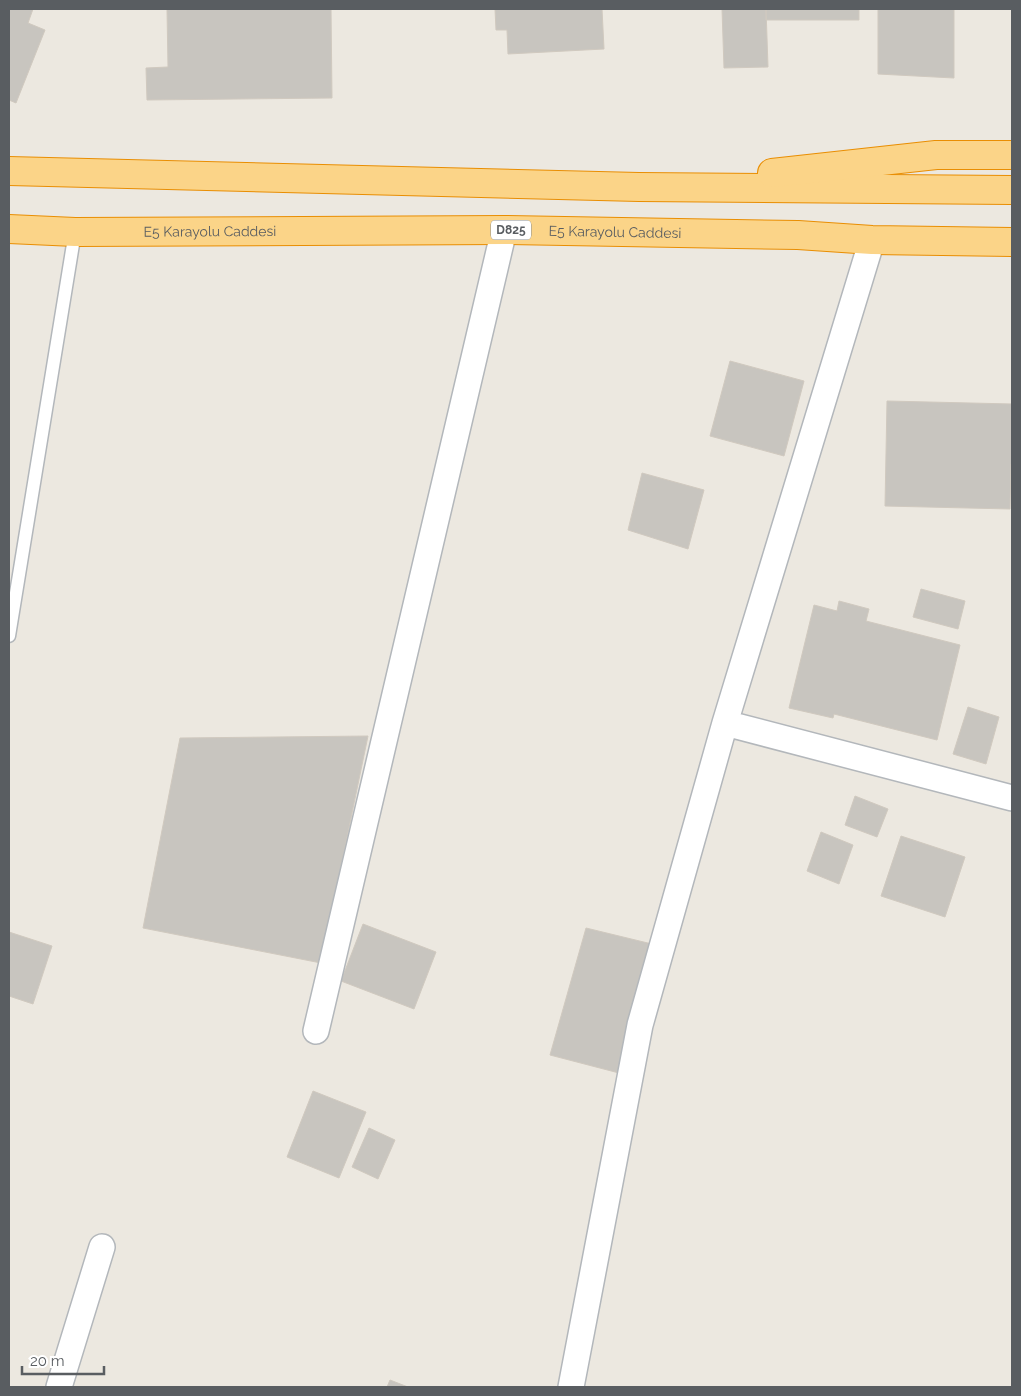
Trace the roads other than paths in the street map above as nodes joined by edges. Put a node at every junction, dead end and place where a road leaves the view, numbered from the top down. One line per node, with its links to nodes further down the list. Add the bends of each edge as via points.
1 (1012, 155): 3 (highway, via 936,155)
2 (9, 171): 3 (highway)
3 (640, 187): 4 (highway)
4 (1012, 190)
5 (9, 228): 7 (highway, E5 Karayolu Caddesi / D825)
6 (504, 230): 7 (highway, E5 Karayolu Caddesi / D825); 8 (highway, E5 Karayolu Caddesi / D825, via 798,235); 14 (street)
7 (75, 232): 11 (lane)
8 (872, 240): 9 (highway, E5 Karayolu Caddesi / D825); 10 (highway); 12 (street)
9 (1012, 242)
10 (1012, 252)
11 (9, 636)
12 (725, 724): 13 (street); 17 (street, via 640,1025)
13 (1012, 798)
14 (316, 1031)
15 (102, 1247): 16 (street)
16 (59, 1387)
17 (571, 1387)

